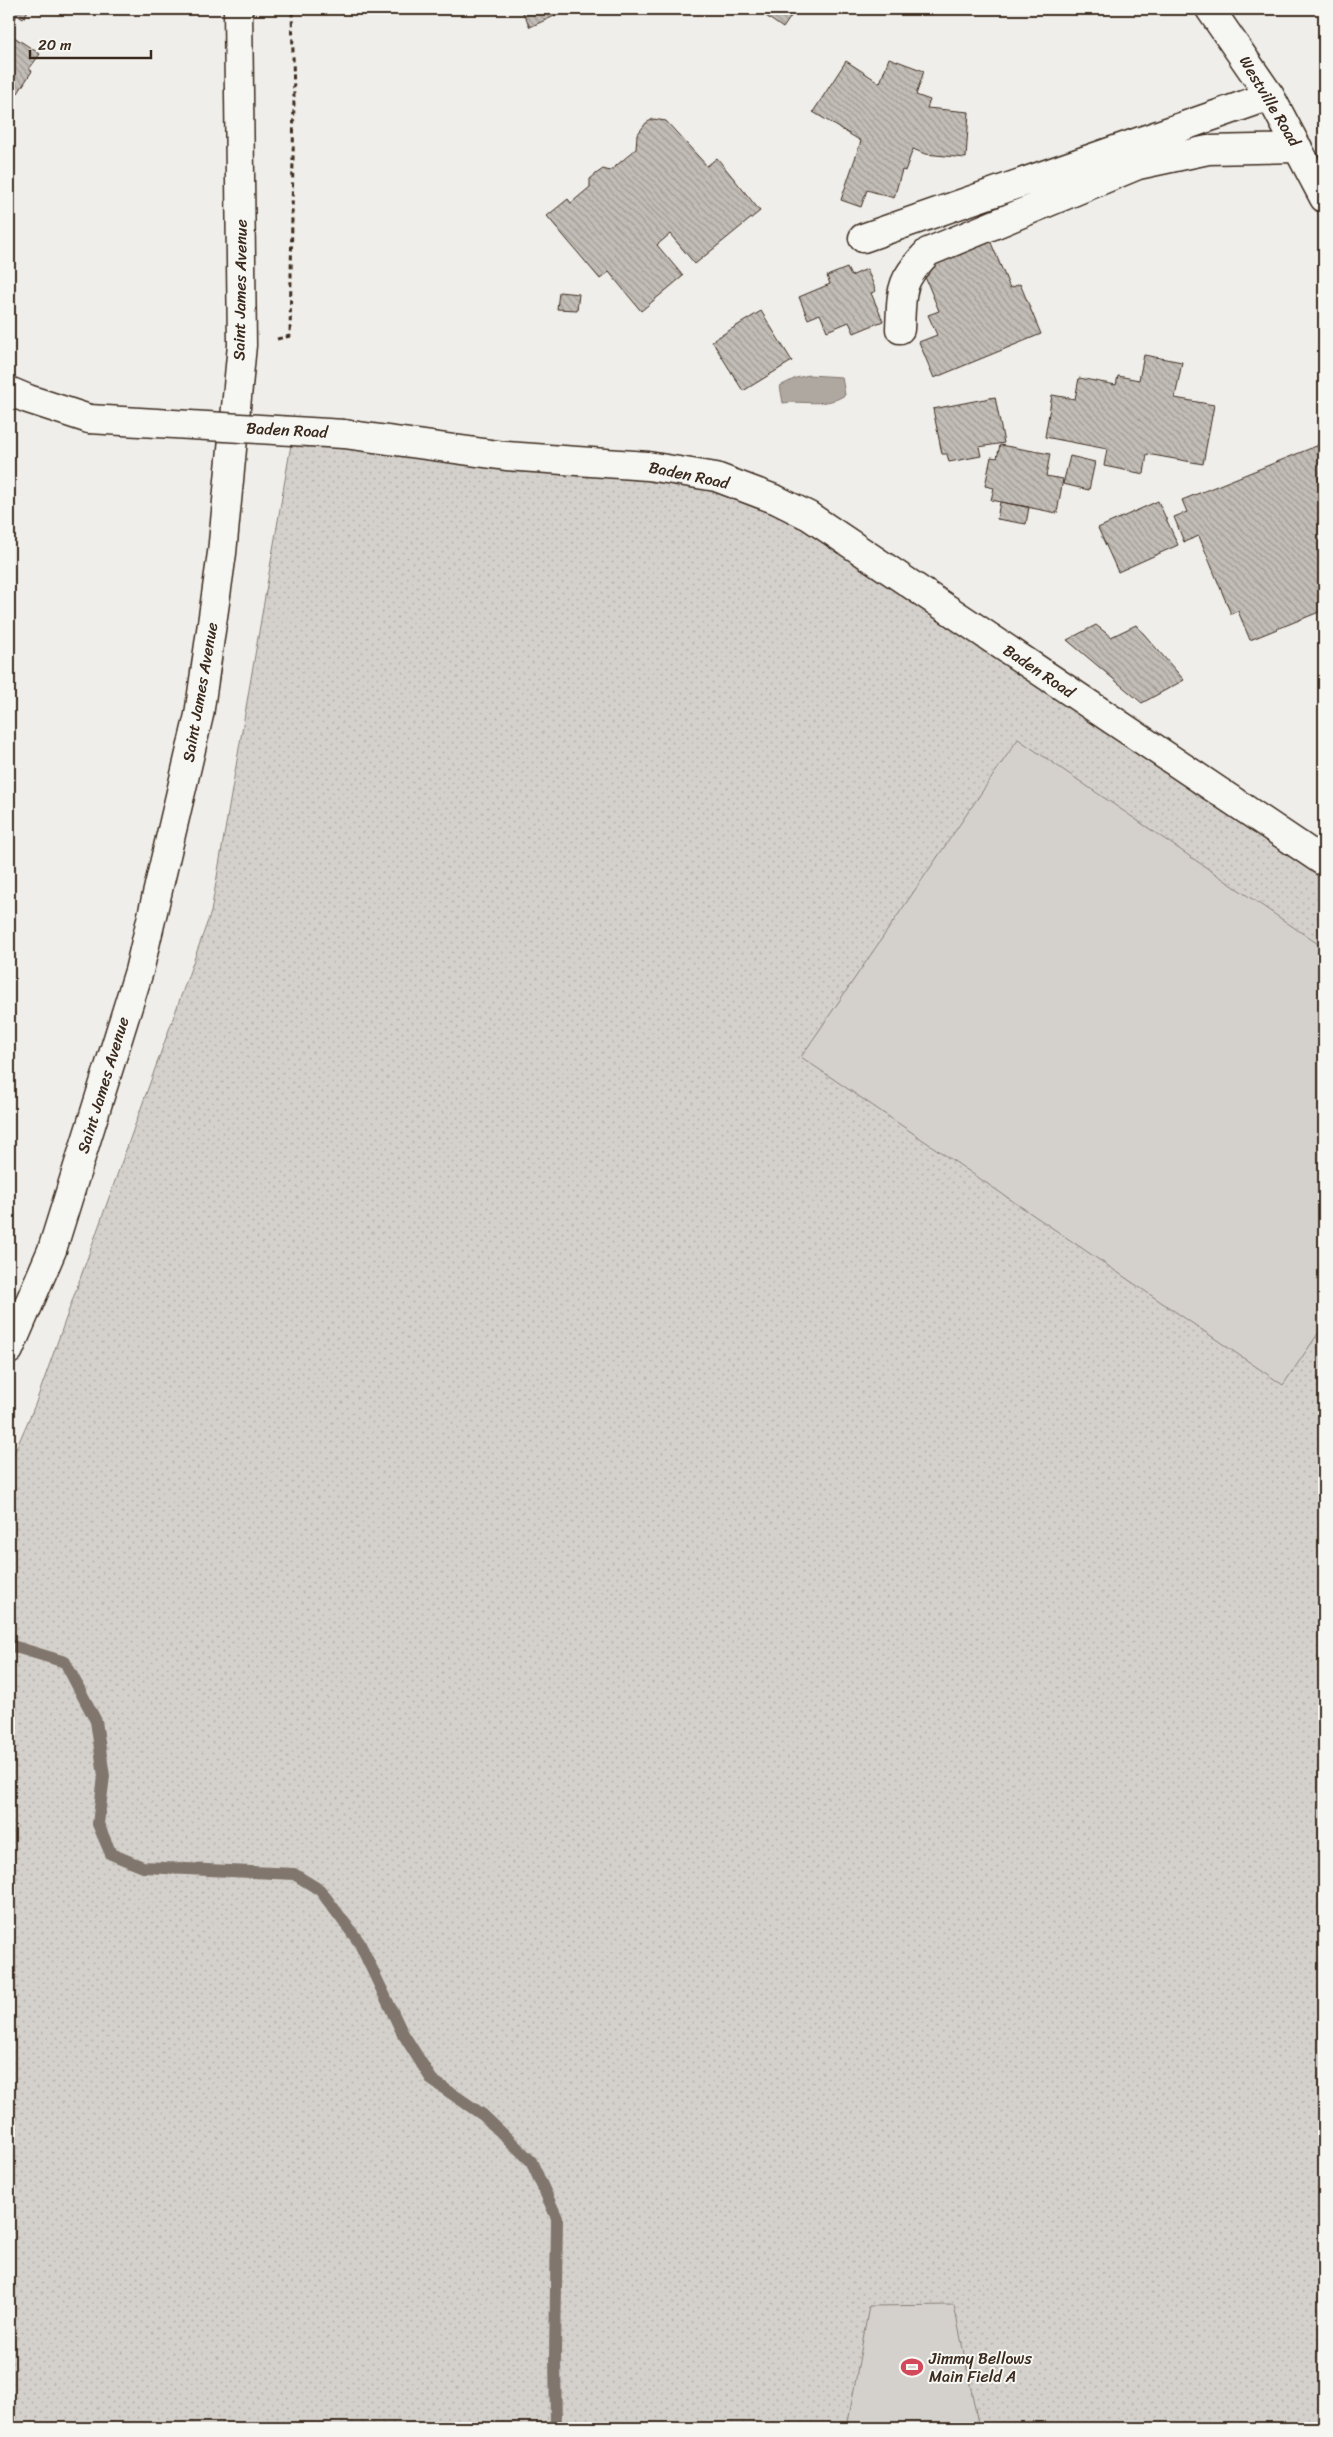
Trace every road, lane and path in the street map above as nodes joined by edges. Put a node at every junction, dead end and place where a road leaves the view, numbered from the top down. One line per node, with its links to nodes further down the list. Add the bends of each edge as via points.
1 (238, 9): 9 (street, Saint James Avenue)
2 (292, 9): 9 (path, via 294,99 290,336)
3 (1210, 9): 4 (street, Westville Road)
4 (1270, 96): 5 (street, Westville Road); 7 (street)
5 (1298, 148): 6 (street, Westville Road); 8 (street, via 1208,150 1138,165 928,252 909,273 902,290)
6 (1324, 198)
7 (863, 238)
8 (900, 329)
9 (242, 345): 12 (street, Saint James Avenue, via 222,553 199,714 138,972 52,1250)
10 (9, 391): 11 (street, Baden Road, bridge, via 89,419 344,434 506,456 648,466 716,477 808,516)
11 (1324, 862)
12 (9, 1350)

